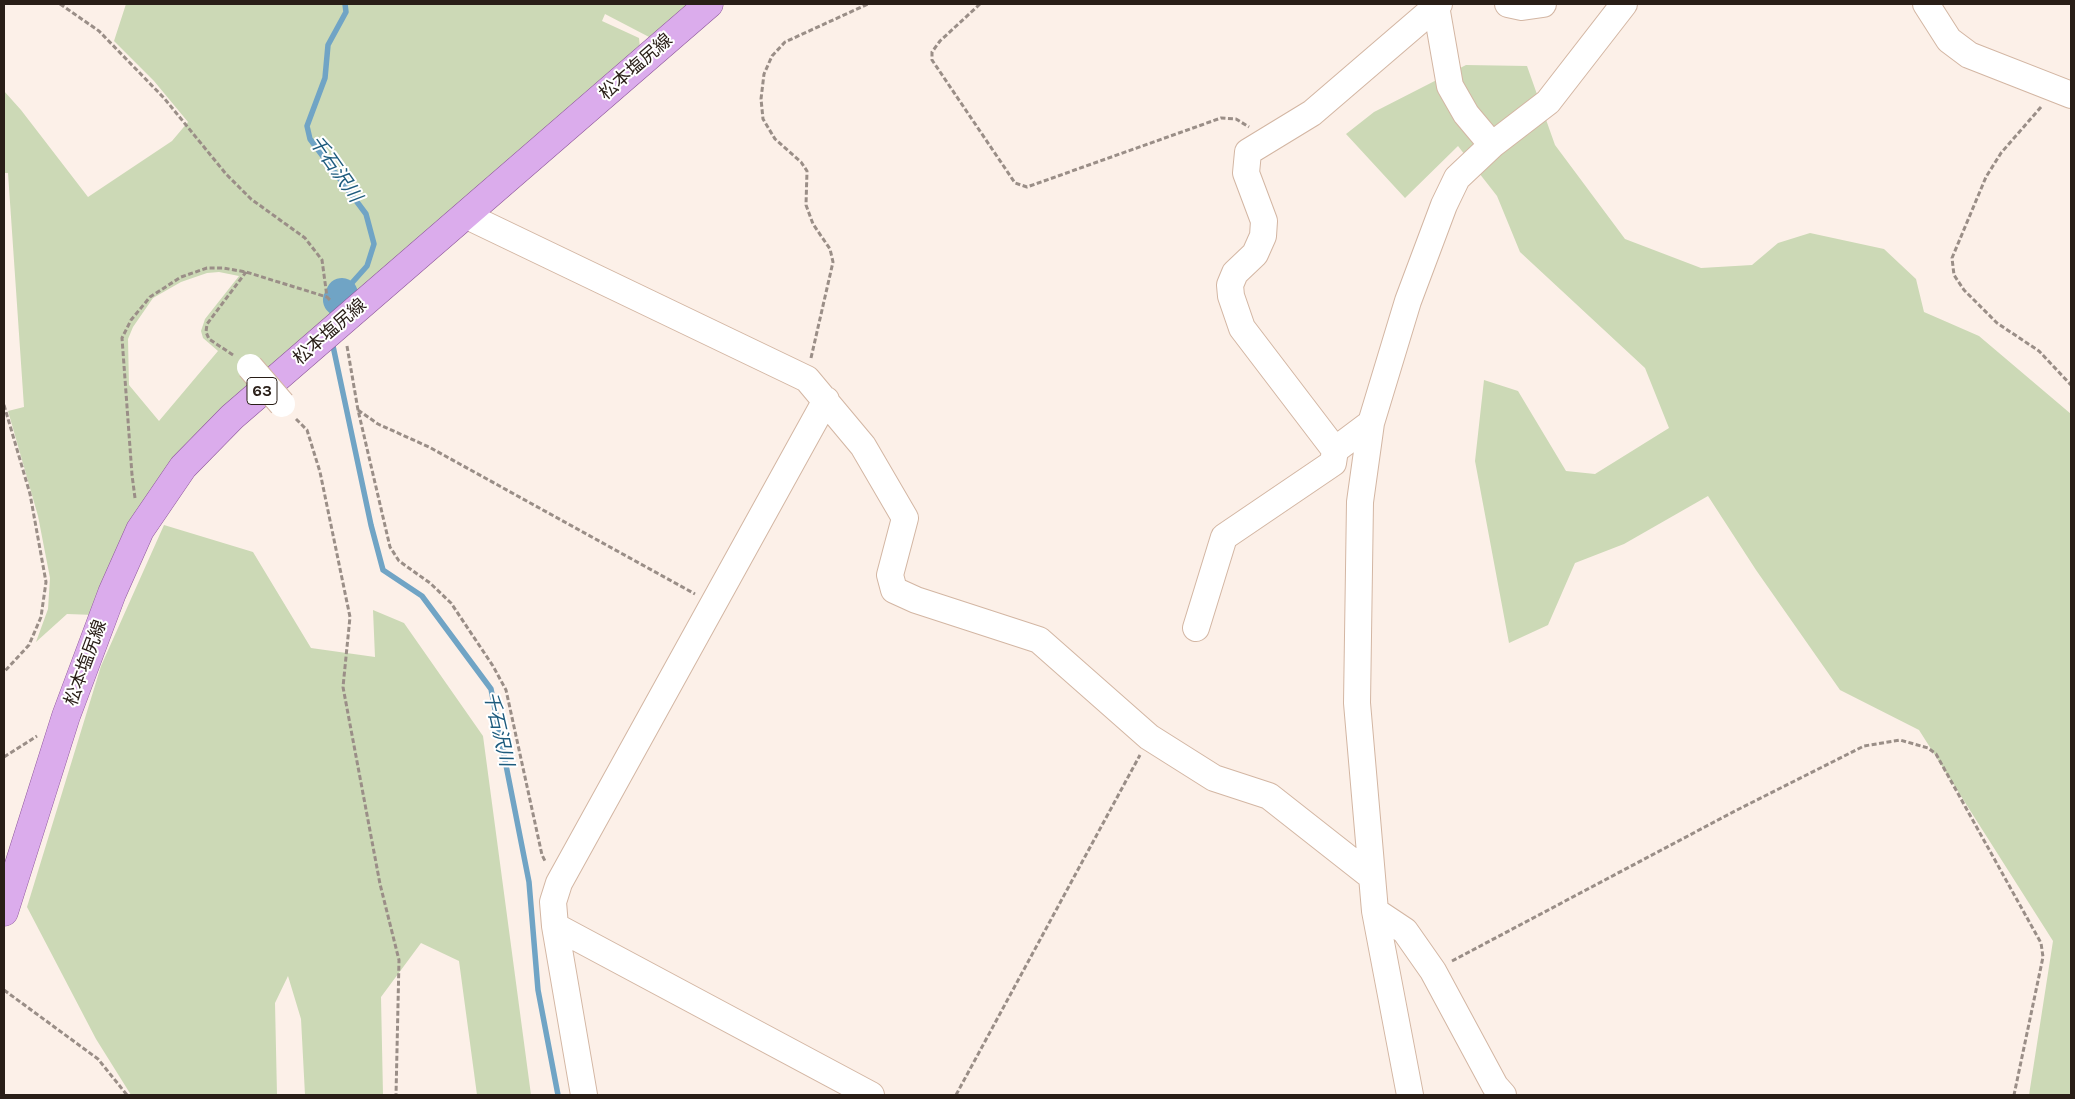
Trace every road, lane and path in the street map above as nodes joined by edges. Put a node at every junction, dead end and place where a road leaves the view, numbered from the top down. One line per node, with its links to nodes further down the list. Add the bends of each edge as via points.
1 (60, 4): 15 (path, via 105,38 164,98 226,174 251,199 305,238 322,260)
2 (710, 4): 13 (main road, 松本塩尻線 / 63)
3 (868, 4): 18 (path, via 784,42 772,56 764,74 763,119 775,139 807,171 806,205 813,224 830,249 833,262)
4 (980, 4): 11 (path, via 940,41 932,52 932,60 1015,183 1027,187 1221,118 1236,119 1246,124)
5 (1508, 4): 6 (street, via 1522,7)
6 (1543, 4)
7 (1624, 4): 12 (street, via 1548,102)
8 (1926, 4): 10 (street, via 1949,40 1969,55)
9 (1438, 5): 11 (street, via 1312,113); 12 (street, via 1450,86 1466,114)
10 (2064, 92): 19 (path, via 2001,153 1986,177 1952,258 1954,275 1964,290 1997,323 2039,351)
11 (1262, 142): 25 (street, via 1248,152 1246,173 1264,221 1263,236 1255,254 1235,273 1230,285 1231,296 1242,328)
12 (1492, 145): 24 (street, via 1457,178 1444,205 1408,302)
13 (465, 215): 16 (main road, 松本塩尻線 / 63); 18 (street)
14 (246, 272): 15 (path); 17 (path, via 207,324 206,332 209,339); 26 (path, via 207,268 181,277 150,296 122,338 132,475)
15 (327, 297): 16 (path)
16 (345, 318): 23 (path); 26 (main road, 松本塩尻線 / 63, via 232,417 182,467)
17 (250, 367): 21 (street, bridge)
18 (807, 378): 20 (street)
19 (2071, 385)
20 (826, 400): 27 (street); 30 (street, via 863,446 905,518 890,575 894,590 1039,640)
21 (282, 404): 39 (path, via 307,430 320,472 350,617 343,687 380,884 399,960)
22 (4, 405): 29 (path, via 30,494 46,582 41,617 29,645)
23 (358, 410): 27 (path, via 378,424 429,447); 32 (path, via 390,547 399,561 451,603 506,690 542,855)
24 (1371, 423): 25 (street); 31 (street, via 1360,502 1357,703)
25 (1335, 450): 28 (street, via 1333,463 1224,537)
26 (140, 530): 34 (main road, 松本塩尻線 / 63, via 112,593 66,716)
27 (713, 604): 32 (street)
28 (1196, 628)
29 (4, 672)
30 (1149, 737): 31 (street, via 1214,778 1269,796); 42 (path)
31 (1372, 876): 33 (street)
32 (559, 883): 35 (street, via 553,902)
33 (1375, 911): 36 (street, via 1405,931); 43 (street)
34 (4, 912)
35 (554, 926): 40 (street); 41 (street)
36 (1432, 971): 44 (street); 45 (path, via 1864,746 1900,740 1928,748 1936,754 2041,943 2043,957)
37 (4, 990): 38 (path, via 98,1059)
38 (126, 1095)
39 (396, 1095)
40 (584, 1095)
41 (870, 1095)
42 (956, 1095)
43 (1410, 1095)
44 (1503, 1095)
45 (2014, 1095)

